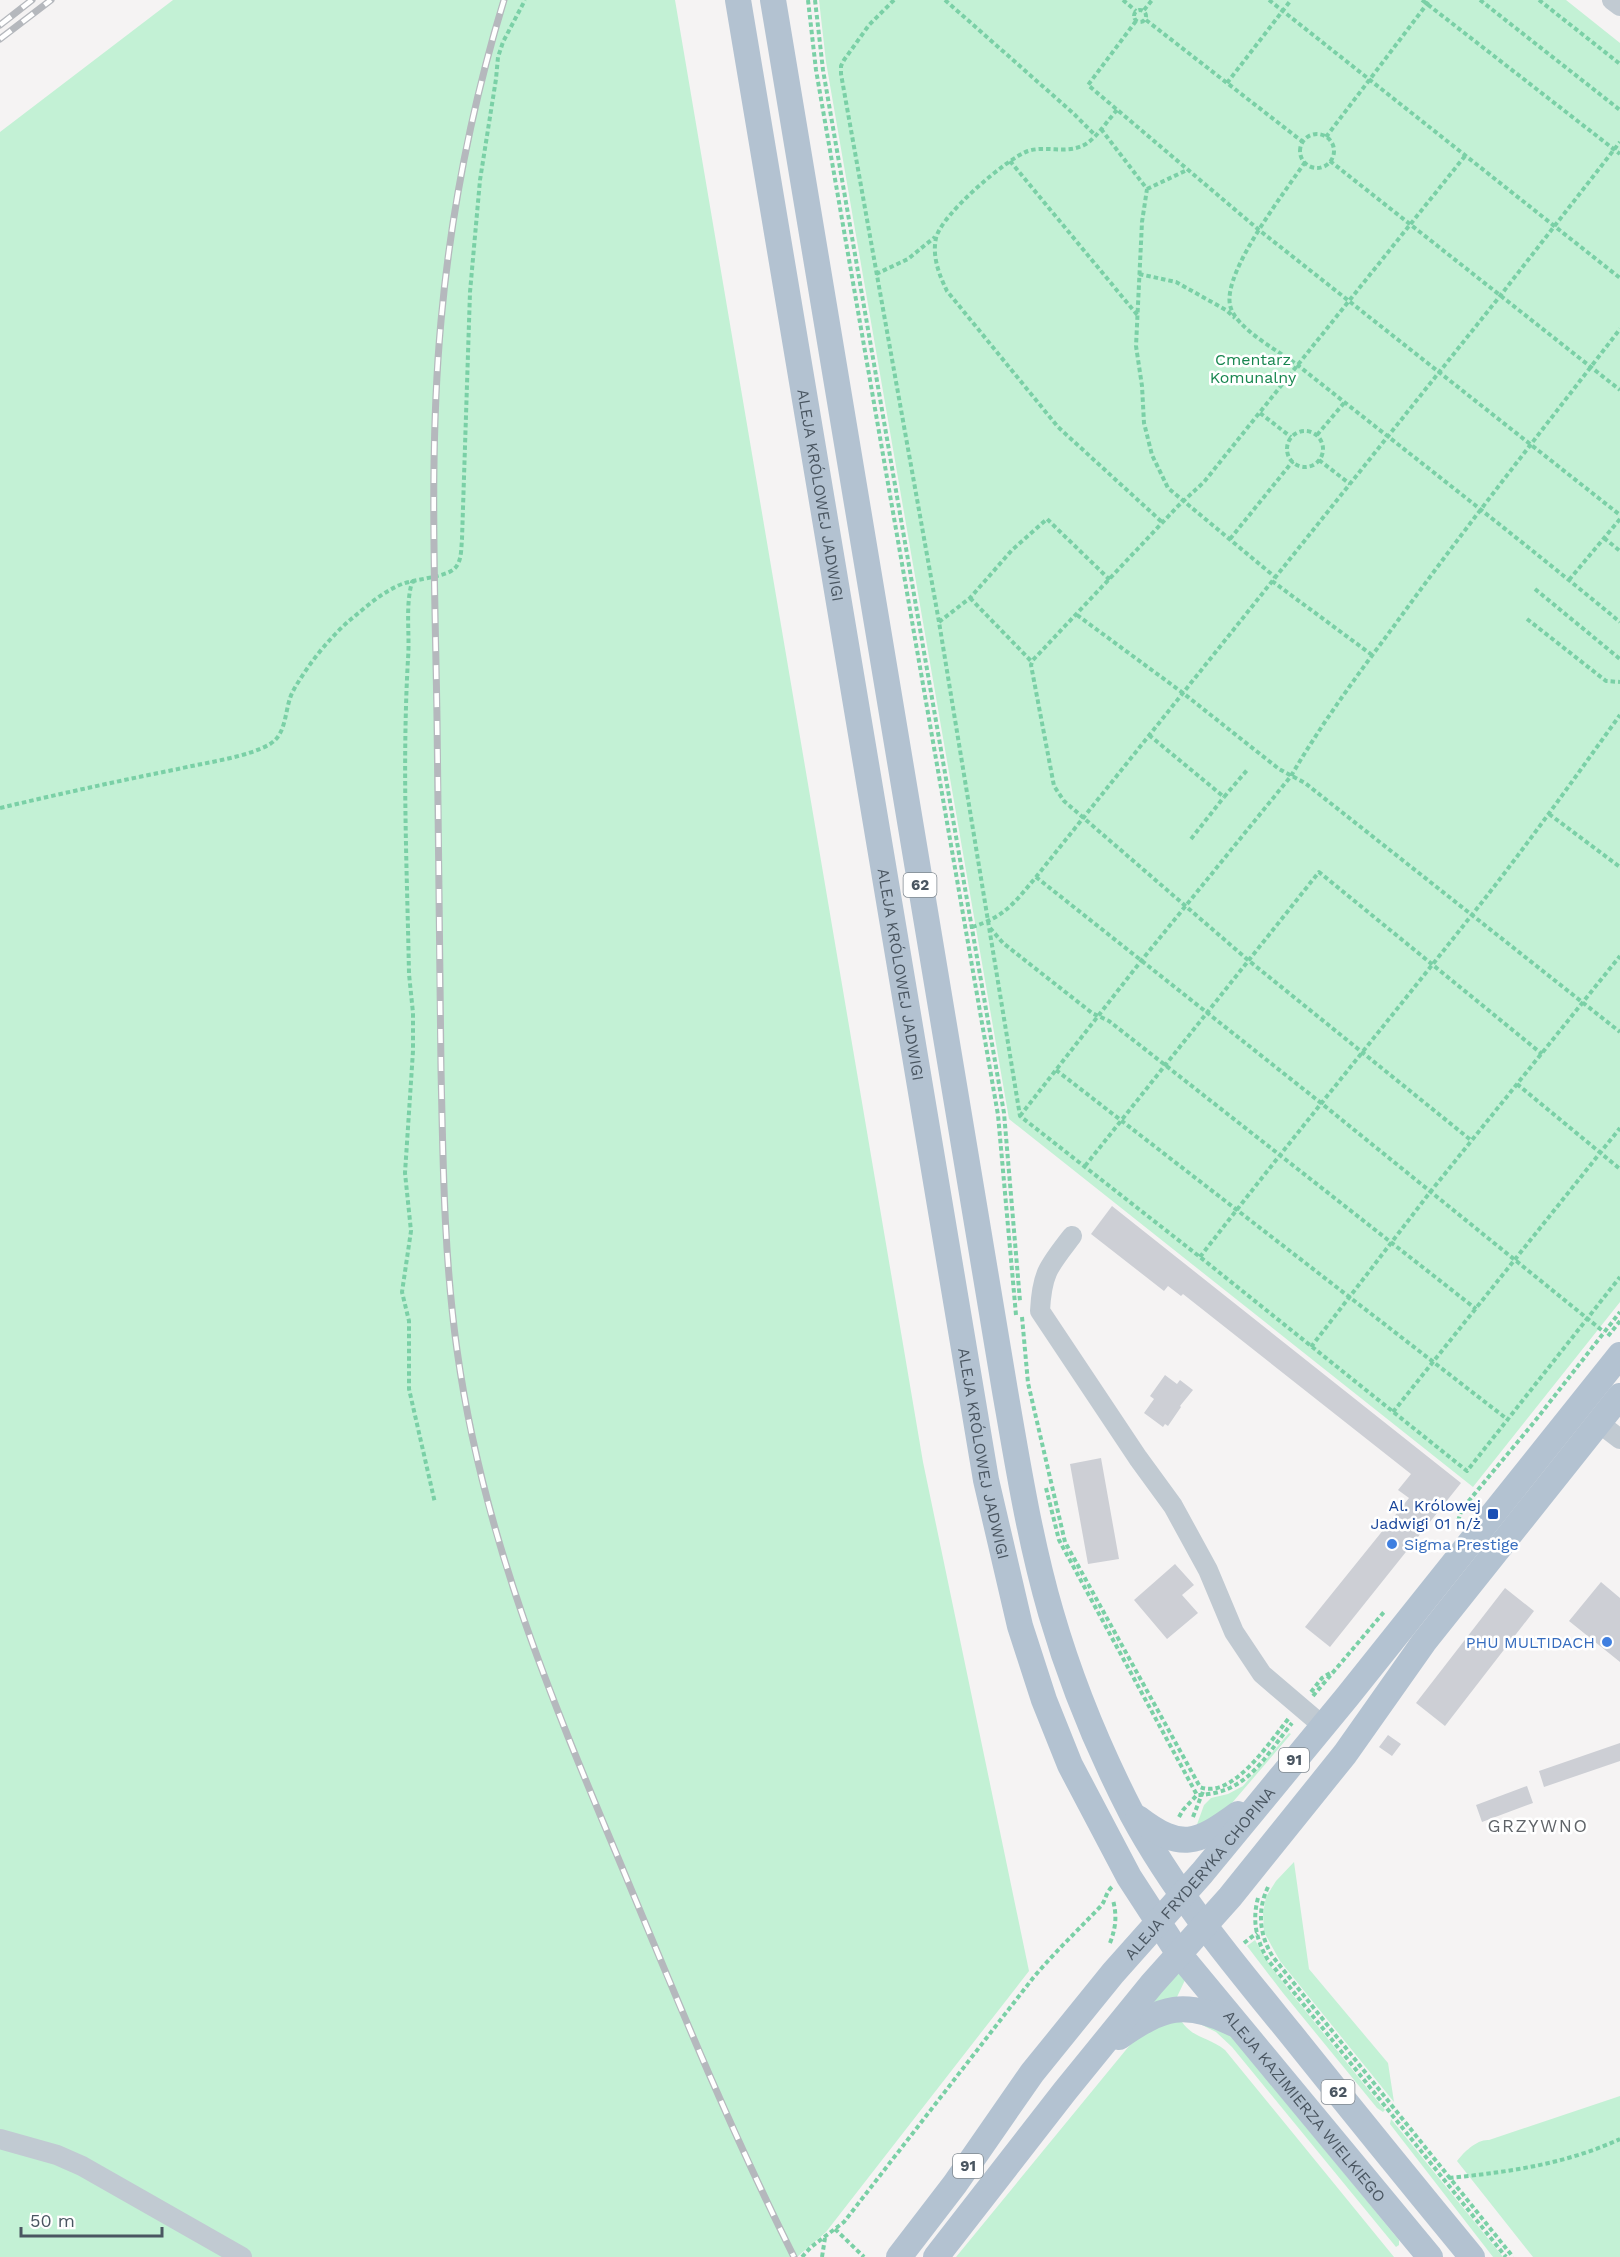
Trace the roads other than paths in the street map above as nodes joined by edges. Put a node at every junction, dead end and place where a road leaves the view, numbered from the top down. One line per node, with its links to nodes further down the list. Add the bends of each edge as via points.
1 (738, 0): 15 (main road, ALEJA KRÓLOWEJ JADWIGI / 62, via 986,1480 1020,1626 1044,1700 1070,1765)
2 (773, 0): 13 (main road, ALEJA KRÓLOWEJ JADWIGI / 62, via 1025,1505 1051,1612 1072,1677 1096,1739)
3 (1612, 0): 4 (street)
4 (1620, 6)
5 (1072, 1236): 10 (street, via 1049,1266 1041,1287 1040,1311 1173,1506 1208,1570 1234,1632 1262,1674 1301,1707)
6 (1620, 1355): 10 (main road, ALEJA FRYDERYKA CHOPINA / 91)
7 (1620, 1396): 8 (main road, 91)
8 (1599, 1423): 9 (street); 11 (main road, 91, via 1424,1642)
9 (1620, 1439)
10 (1328, 1720): 11 (street); 12 (main road, ALEJA FRYDERYKA CHOPINA / 91)
11 (1357, 1737): 16 (main road, 91)
12 (1265, 1795): 13 (main road, via 1204,1838 1175,1839 1154,1831); 14 (main road, ALEJA FRYDERYKA CHOPINA / 91)
13 (1133, 1815): 14 (main road, ALEJA KRÓLOWEJ JADWIGI / 62)
14 (1182, 1894): 15 (main road, ALEJA FRYDERYKA CHOPINA / 91); 16 (main road, 62)
15 (1157, 1922): 17 (main road, 62); 22 (main road, ALEJA FRYDERYKA CHOPINA / 91, via 1032,2073)
16 (1205, 1926): 17 (main road, 91); 25 (main road, ALEJA KAZIMIERZA WIELKIEGO / 62)
17 (1179, 1954): 18 (main road, ALEJA KAZIMIERZA WIELKIEGO / 62); 19 (main road, 91)
18 (1240, 2027): 19 (main road, via 1203,2011 1169,2010 1135,2025); 24 (main road, ALEJA KAZIMIERZA WIELKIEGO / 62)
19 (1098, 2051): 23 (main road, 91)
20 (0, 2139): 21 (street, via 82,2166)
21 (242, 2257)
22 (899, 2257)
23 (936, 2257)
24 (1430, 2257)
25 (1472, 2257)

